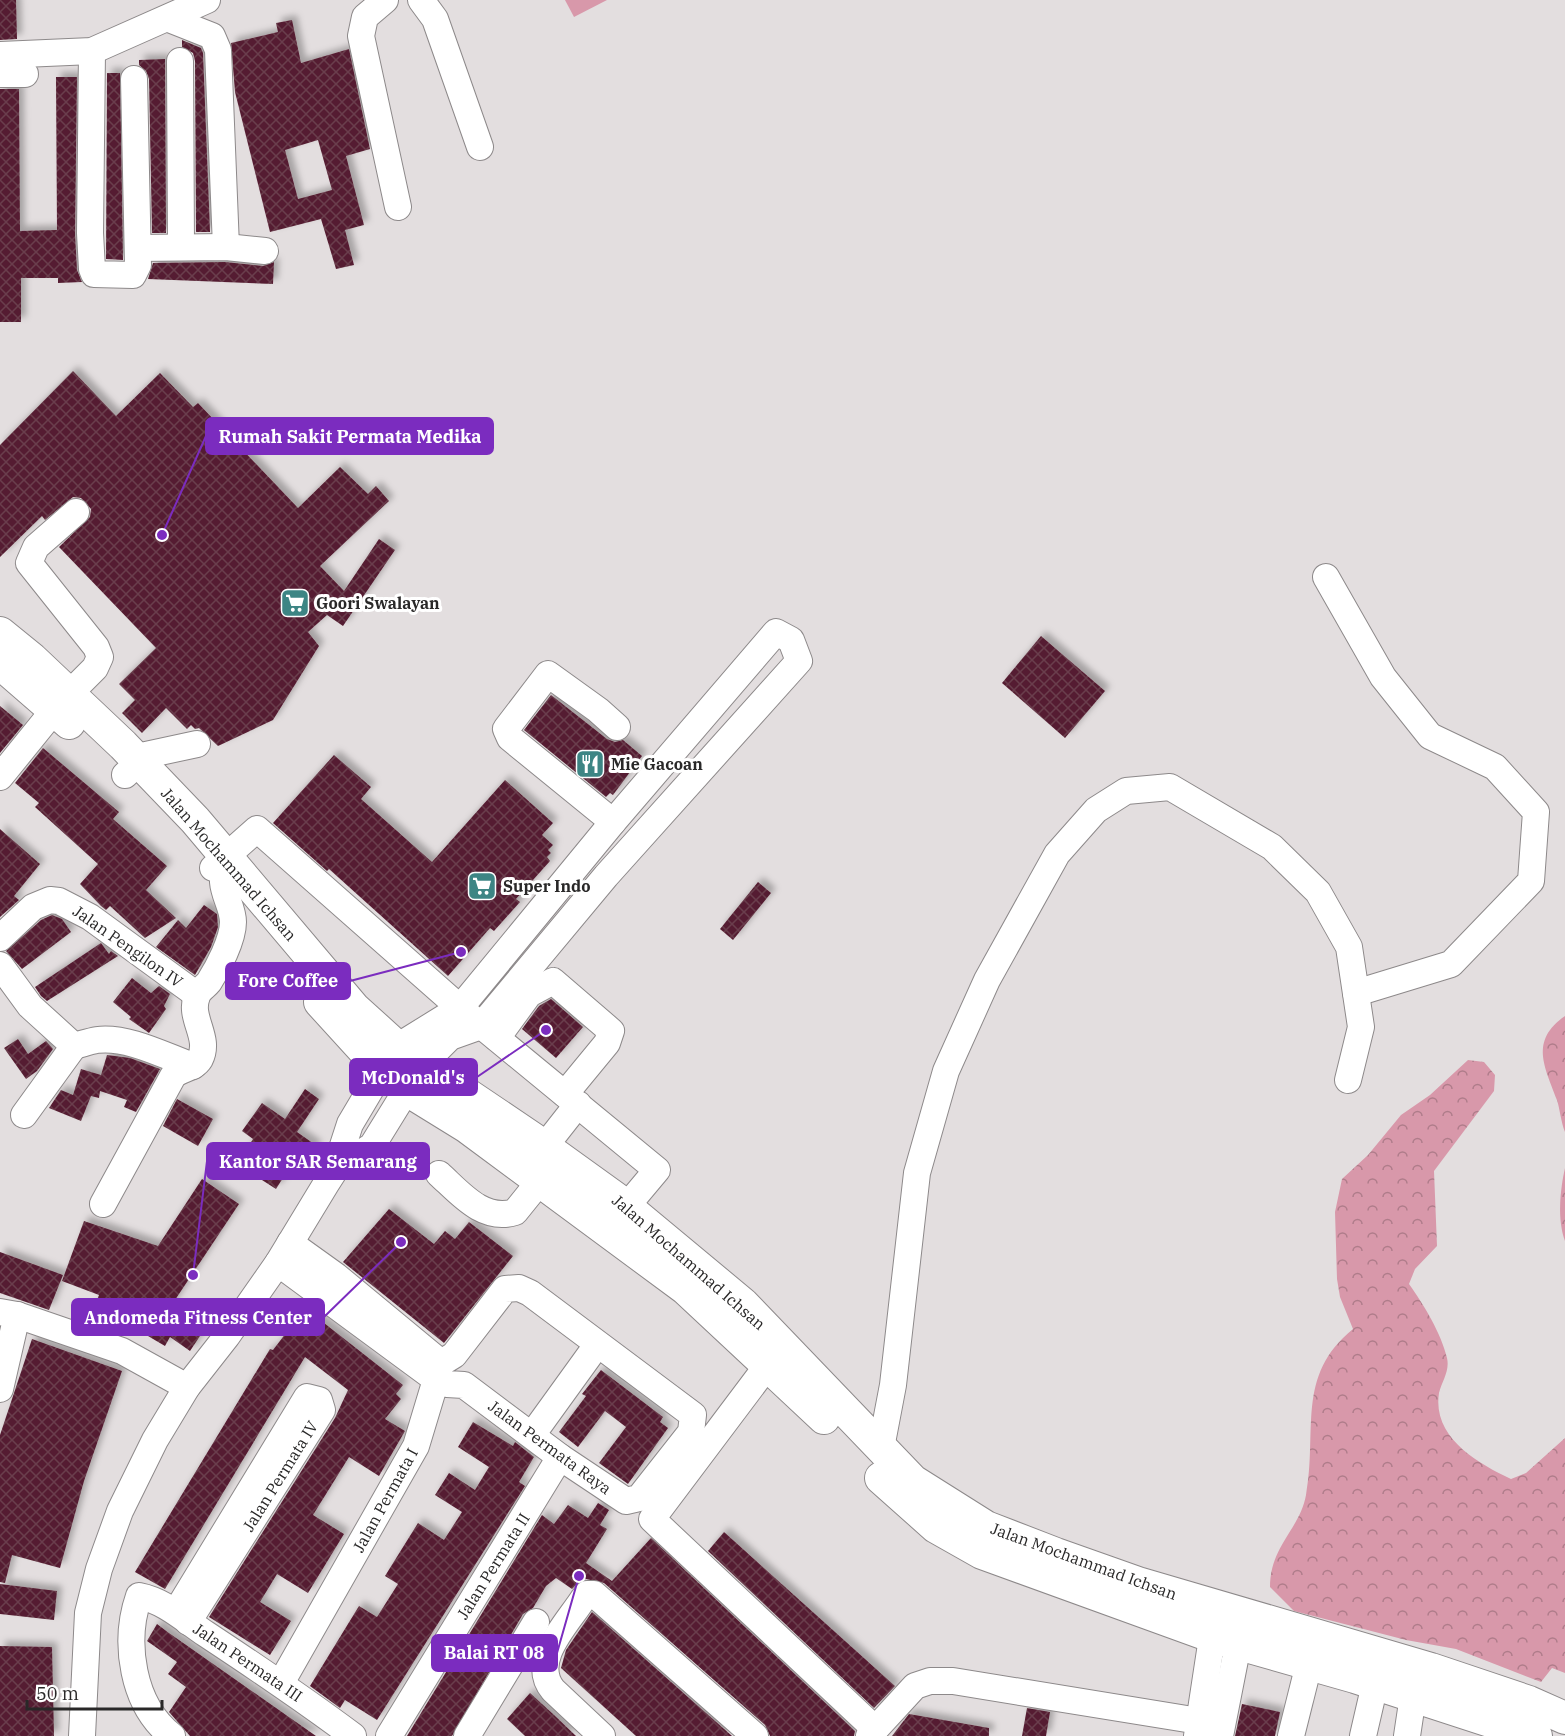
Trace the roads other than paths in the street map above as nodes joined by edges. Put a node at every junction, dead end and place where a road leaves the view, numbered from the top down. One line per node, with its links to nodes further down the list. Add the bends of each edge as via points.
1 (207, 0): 4 (street)
2 (385, 0): 10 (street, via 365,17 361,36)
3 (421, 0): 9 (street, via 435,19)
4 (169, 19): 5 (street); 12 (street, via 212,36 218,50)
5 (92, 51): 6 (street); 13 (street, via 90,233 94,274 133,275 138,265)
6 (0, 55)
7 (180, 61): 11 (street)
8 (134, 79): 13 (street)
9 (480, 147)
10 (398, 207)
11 (181, 246): 12 (street); 13 (street)
12 (226, 247): 14 (street)
13 (138, 248)
14 (265, 251)
15 (76, 512): 19 (street, via 36,548 29,563 100,657 95,668)
16 (1326, 577): 30 (street, via 1383,677 1430,736 1495,767 1536,812 1531,881 1451,963)
17 (0, 633): 19 (main road, Jalan Mochammad Ichsan)
18 (0, 663): 19 (main road, Jalan Mochammad Ichsan)
19 (62, 701): 22 (main road, Jalan Mochammad Ichsan); 23 (street)
20 (616, 728): 24 (street, via 548,674 506,729 510,738)
21 (197, 744): 22 (street, via 155,752)
22 (131, 768): 26 (main road, Jalan Mochammad Ichsan, via 195,820)
23 (0, 777)
24 (613, 822): 25 (street); 27 (street, via 776,632 791,640 799,661)
25 (589, 855): 27 (street); 32 (street)
26 (224, 868): 31 (street, via 234,924 209,982); 32 (street, via 257,830); 35 (main road, Jalan Mochammad Ichsan, via 339,992)
27 (606, 876): 33 (street)
28 (0, 938): 31 (street, Jalan Pengilon IV, via 33,907 59,901 90,917)
29 (0, 965): 34 (street, via 30,1006)
30 (1356, 993): 38 (street, via 1361,1027); 56 (street, via 1349,947 1318,892 1272,847 1170,787 1126,791 1096,810 1058,854 987,980 946,1071 917,1173 893,1385)
31 (197, 995): 36 (street, via 194,1015 203,1046 200,1059)
32 (460, 1008): 33 (street); 35 (street)
33 (489, 1032): 37 (street, via 450,1036); 39 (street); 39 (street, via 529,994 553,981 611,1031)
34 (74, 1046): 36 (street, via 108,1040); 40 (street)
35 (389, 1058): 37 (main road, Jalan Mochammad Ichsan); 42 (street, via 350,1124)
36 (193, 1066): 45 (street, via 173,1076)
37 (415, 1078): 41 (main road, Jalan Mochammad Ichsan); 42 (street, via 372,1146); 44 (main road, Jalan Mochammad Ichsan, via 467,1127)
38 (1348, 1080)
39 (572, 1099): 41 (street); 46 (street, via 657,1170)
40 (24, 1116)
41 (544, 1146): 46 (main road, Jalan Mochammad Ichsan)
42 (334, 1170): 47 (street)
43 (440, 1174): 44 (street, via 478,1209 500,1214 514,1212)
44 (540, 1181): 49 (main road, Jalan Mochammad Ichsan, via 686,1289)
45 (103, 1204)
46 (626, 1207): 49 (main road, Jalan Mochammad Ichsan)
47 (284, 1253): 52 (street, Jalan Permata Raya); 53 (street)
48 (9, 1314): 53 (street, via 122,1351); 54 (street)
49 (734, 1316): 51 (main road, Jalan Mochammad Ichsan); 56 (main road, Jalan Mochammad Ichsan)
50 (597, 1345): 52 (street, Jalan Permata Raya, via 530,1293 519,1288 505,1289 481,1317); 55 (street); 57 (street, Jalan Permata Raya, via 693,1415 693,1426 635,1500 626,1501)
51 (767, 1366): 61 (main road, Jalan Mochammad Ichsan, via 836,1429 894,1492 936,1527 982,1553); 69 (street, via 652,1519)
52 (448, 1372): 55 (street, Jalan Permata Raya); 64 (street, Jalan Permata I, via 439,1430 424,1449)
53 (187, 1387): 70 (street, via 120,1511 99,1569 88,1613)
54 (0, 1389)
55 (532, 1435): 57 (street, Jalan Permata Raya)
56 (881, 1448): 61 (main road, Jalan Mochammad Ichsan, via 913,1481 986,1527 1128,1580)
57 (560, 1457): 73 (street, Jalan Permata II)
58 (250, 1507): 59 (street, Jalan Permata IV)
59 (182, 1617): 64 (street, Jalan Permata III); 71 (street, Jalan Permata III, via 150,1598 139,1596 133,1620 132,1652 137,1683 143,1700)
60 (536, 1622): 74 (street)
61 (1228, 1625): 62 (main road, Jalan Mochammad Ichsan); 66 (main road, Jalan Mochammad Ichsan, via 1431,1669); 68 (street, via 1210,1658); 77 (street)
62 (1309, 1664): 63 (main road, Jalan Mochammad Ichsan); 78 (street)
63 (1375, 1684): 65 (main road, Jalan Mochammad Ichsan); 79 (street)
64 (287, 1687): 72 (street, Jalan Permata III)
65 (1413, 1696): 67 (main road, Jalan Mochammad Ichsan); 80 (street)
66 (1565, 1718)
67 (1477, 1727): 81 (main road, Jalan Mochammad Ichsan)
68 (1198, 1728): 69 (street, via 930,1681 915,1686)
69 (872, 1733)
70 (82, 1736)
71 (172, 1736)
72 (353, 1736)
73 (389, 1736)
74 (466, 1736)
75 (602, 1736): 76 (street, via 553,1690 543,1667 547,1654 583,1599 594,1593)
76 (755, 1736)
77 (1220, 1736)
78 (1292, 1736)
79 (1364, 1736)
80 (1407, 1736)
81 (1536, 1736)

